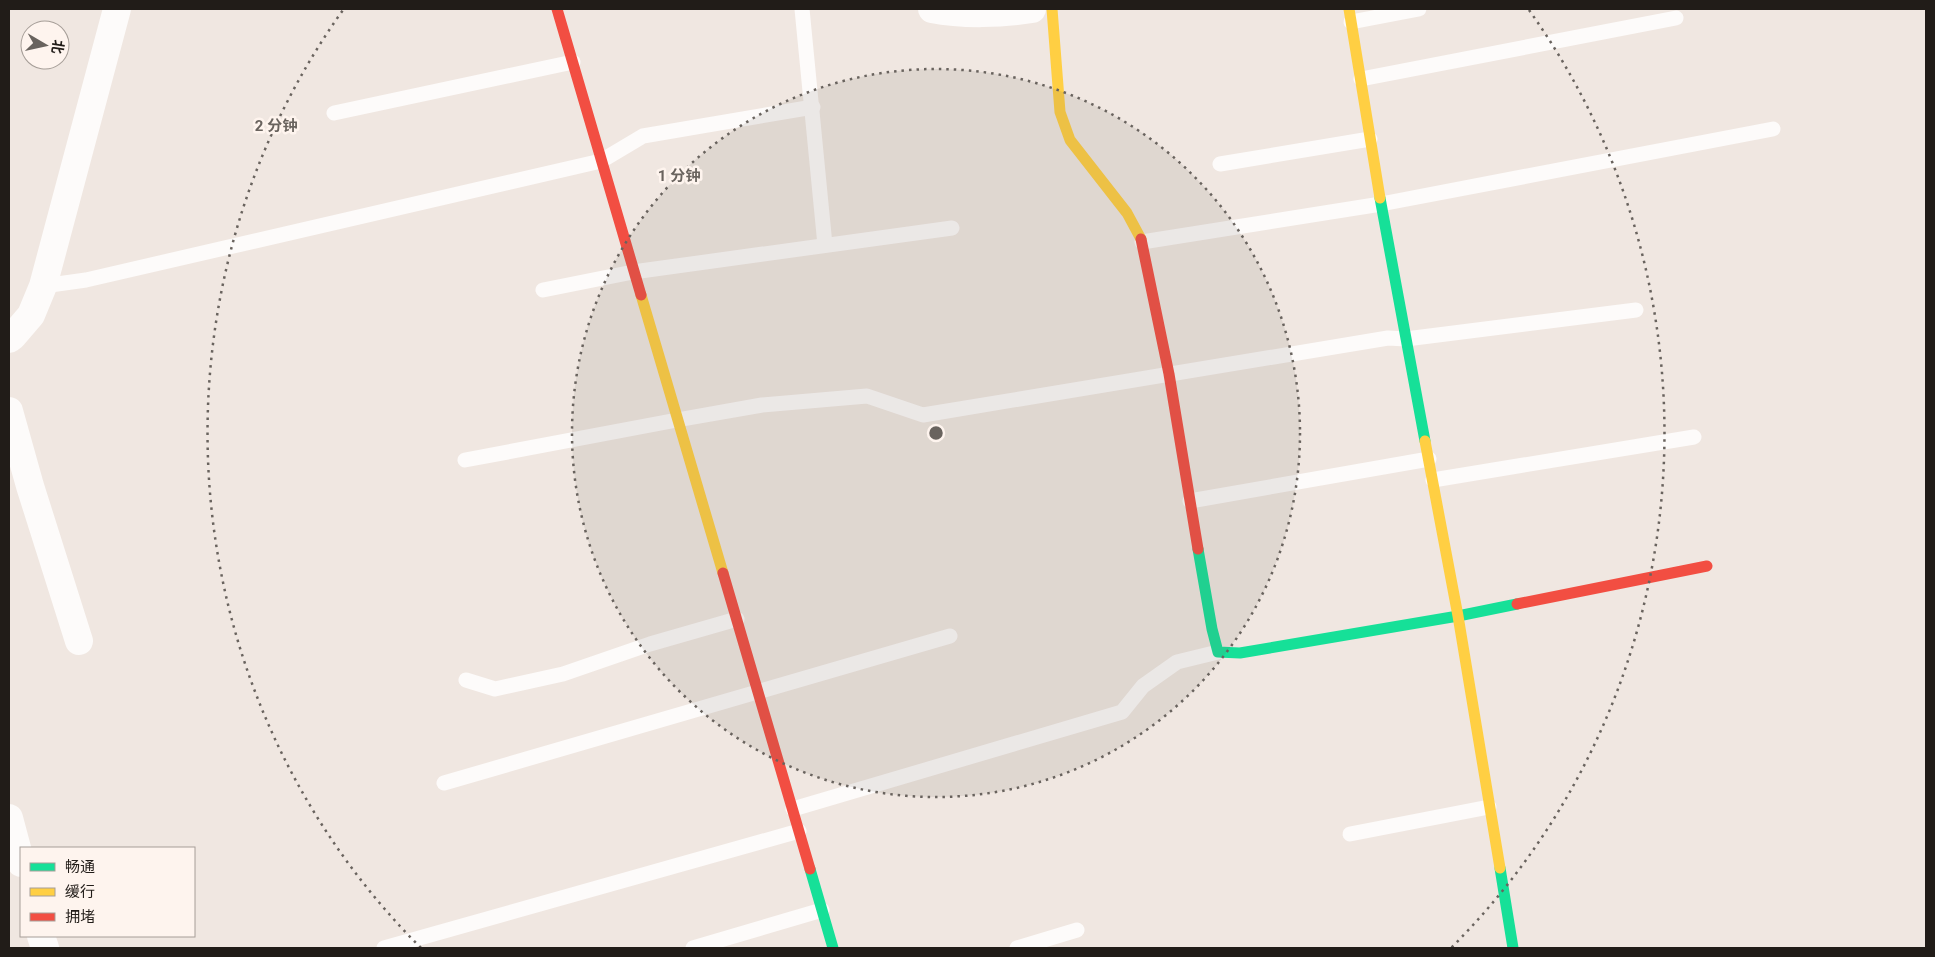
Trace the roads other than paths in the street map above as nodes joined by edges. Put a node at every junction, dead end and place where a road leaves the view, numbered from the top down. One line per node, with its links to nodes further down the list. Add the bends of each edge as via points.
1 (117, 9): 23 (street)
2 (557, 9): 10 (street)
3 (802, 9): 12 (lane)
4 (932, 9): 5 (street, via 950,12)
5 (1032, 9)
6 (1052, 9): 20 (street, via 1060,112 1070,140 1127,213)
7 (1419, 9): 8 (lane)
8 (1350, 15): 11 (street)
9 (1676, 18): 11 (lane)
10 (573, 62): 13 (lane); 16 (street)
11 (1361, 79): 15 (street)
12 (813, 107): 16 (lane, via 643,136); 21 (lane)
13 (334, 113)
14 (1773, 129): 18 (lane)
15 (1370, 139): 17 (lane); 18 (street)
16 (601, 161): 22 (street); 23 (lane, via 86,280)
17 (1220, 164)
18 (1381, 204): 20 (lane); 27 (street)
19 (952, 228): 21 (lane)
20 (1142, 242): 28 (street)
21 (825, 245): 22 (lane)
22 (633, 272): 24 (lane); 30 (street)
23 (43, 286): 26 (street, via 31,315)
24 (542, 290)
25 (1636, 310): 27 (lane)
26 (9, 338)
27 (1406, 339): 28 (lane, via 1388,338); 32 (street)
28 (1169, 374): 30 (lane, via 923,414 867,396 762,405); 35 (street)
29 (9, 410): 40 (street)
30 (677, 420): 33 (lane); 38 (street)
31 (1694, 437): 34 (lane)
32 (1429, 459): 34 (street); 35 (lane)
33 (465, 460)
34 (1433, 480): 37 (street)
35 (1190, 501): 41 (street)
36 (1707, 566): 37 (street)
37 (1458, 616): 41 (street, via 1240,653); 45 (street)
38 (737, 620): 42 (lane, via 650,644 564,674 495,689); 43 (street)
39 (950, 636): 43 (lane)
40 (79, 641)
41 (1218, 652): 46 (lane, via 1177,662 1143,686 1122,712)
42 (466, 680)
43 (759, 692): 44 (lane); 46 (street)
44 (444, 783)
45 (1489, 807): 49 (lane); 57 (street)
46 (793, 809): 48 (street)
47 (9, 818): 50 (street)
48 (799, 831): 51 (street); 53 (lane)
49 (1350, 834)
50 (20, 859)
51 (822, 910): 54 (lane); 55 (street)
52 (1078, 930): 56 (lane)
53 (384, 948)
54 (693, 948)
55 (834, 948)
56 (1017, 948)
57 (1513, 948)

